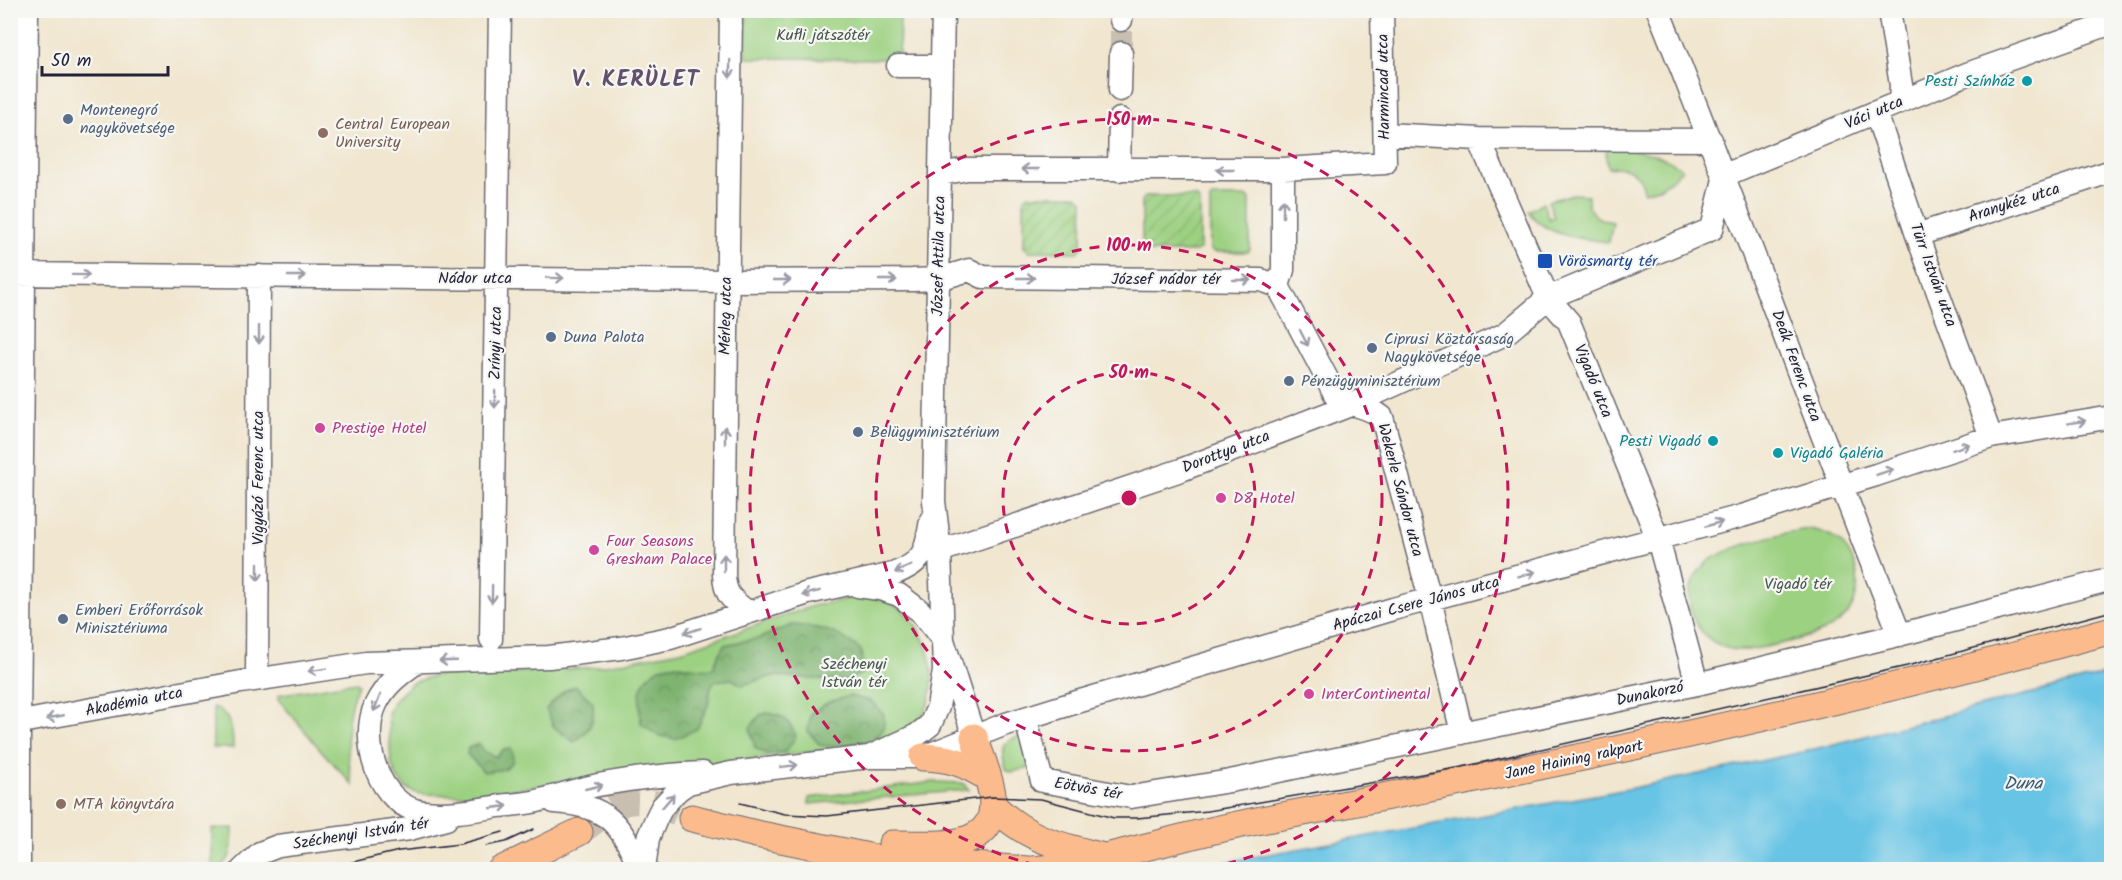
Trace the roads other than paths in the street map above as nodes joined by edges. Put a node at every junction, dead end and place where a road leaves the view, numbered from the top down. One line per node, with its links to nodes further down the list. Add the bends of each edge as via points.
1 (27, 10): 25 (street)
2 (500, 10): 27 (street, Zrínyi utca)
3 (731, 10): 29 (street, Mérleg utca, one-way to 29)
4 (943, 10): 11 (street, József Attila utca)
5 (1382, 10): 16 (street, Harmincad utca)
6 (1658, 10): 18 (street)
7 (1889, 10): 13 (street)
8 (2112, 23): 13 (street, Váci utca)
9 (1121, 53): 12 (street)
10 (898, 66): 11 (street)
11 (942, 66): 23 (street, József Attila utca)
12 (1120, 90)
13 (1900, 102): 14 (street, Váci utca)
14 (1876, 112): 22 (street, Váci utca); 24 (street, Türr István utca)
15 (1120, 119): 19 (street)
16 (1385, 134): 17 (street); 20 (street, Harmincad utca, via 1385,163)
17 (1479, 139): 18 (street); 31 (street)
18 (1711, 140): 22 (street)
19 (1119, 170): 20 (street, one-way to 19); 23 (street, one-way to 23, via 967,169)
20 (1283, 170): 30 (street, one-way to 20, via 1283,270)
21 (2112, 171): 24 (street, Aranykéz utca)
22 (1732, 172): 31 (street, via 1712,229); 35 (street, Deák Ferenc utca, via 1752,247)
23 (940, 174): 28 (street, József Attila utca)
24 (1917, 235): 34 (street, Türr István utca)
25 (17, 274): 26 (street, Nádor utca, one-way to 26); 36 (street)
26 (259, 276): 27 (street, Nádor utca, one-way to 27); 49 (street, Vigyázó Ferenc utca, one-way to 49)
27 (497, 278): 29 (street, Nádor utca, one-way to 29); 46 (street, Zrínyi utca, one-way to 46)
28 (939, 279): 29 (street, Nádor utca, one-way to 28); 30 (street, József nádor tér, one-way to 30, via 969,270 982,277 1261,280); 37 (street, József Attila utca)
29 (726, 280): 43 (street, Mérleg utca, one-way to 29, via 725,590 724,575)
30 (1278, 286): 32 (street, Wekerle Sándor utca, one-way to 32, via 1335,393 1343,402)
31 (1548, 298): 32 (street, Dorottya utca, via 1505,334); 38 (street, Vigadó utca, via 1569,322)
32 (1353, 404): 39 (street, Dorottya utca, via 1181,470); 42 (street, Wekerle Sándor utca, via 1382,417)
33 (2112, 417): 34 (street, one-way to 33)
34 (1991, 437): 35 (street, one-way to 34)
35 (1841, 486): 38 (street, one-way to 35); 45 (street)
36 (16, 499): 52 (street)
37 (934, 501): 39 (street); 41 (street, one-way to 41, via 928,540 919,560 893,574)
38 (1658, 539): 42 (street, Apáczai Csere János utca, one-way to 38); 50 (street)
39 (940, 552): 47 (street)
40 (2112, 579): 45 (street, Dunakorzó)
41 (848, 584): 43 (street, one-way to 43); 47 (street, via 899,595 920,611)
42 (1430, 599): 53 (street, Apáczai Csere János utca); 54 (street, Wekerle Sándor utca)
43 (747, 612): 48 (street, one-way to 48, via 670,638 589,653)
44 (2112, 630): 68 (main road, Jane Haining rakpart, via 1731,726 1251,822)
45 (1900, 635): 50 (street, Dunakorzó)
46 (491, 639)
47 (943, 640): 51 (street); 57 (street, via 944,670 938,707 930,724 916,735)
48 (417, 662): 49 (street, one-way to 49, via 366,663); 64 (street, Széchenyi István tér, one-way to 64, via 383,690 375,707 370,746 376,769 404,805 419,811)
49 (257, 679): 52 (street, Akadémia utca, one-way to 52)
50 (1697, 684): 54 (street, Dunakorzó)
51 (963, 700): 53 (street, via 993,721); 56 (street)
52 (15, 724): 69 (street)
53 (1006, 724): 56 (street)
54 (1460, 726): 61 (street, Dunakorzó, via 1230,781)
55 (1029, 731): 61 (street, Eötvös tér, via 1042,781 1131,797)
56 (974, 737): 58 (street); 60 (main road)
57 (869, 757): 58 (street); 59 (street, one-way to 57)
58 (923, 757): 60 (main road, via 959,761)
59 (731, 773): 62 (street, one-way to 59, via 598,785 684,774); 72 (street, one-way to 59, via 648,838 662,807 688,783)
60 (987, 777): 63 (main road)
61 (1184, 787)
62 (537, 801): 64 (street, Széchenyi István tér, one-way to 62); 72 (street, via 594,808 620,828)
63 (993, 806): 67 (main road, via 987,826 974,838 948,843); 68 (main road, via 1013,825 1046,842)
64 (460, 812): 70 (street, Széchenyi István tér, via 410,829 278,846 260,853)
65 (692, 818): 67 (main road)
66 (579, 832): 71 (main road)
67 (812, 846): 73 (main road, via 879,859)
68 (1104, 857): 74 (main road, Jane Haining rakpart)
69 (19, 870)
70 (242, 870)
71 (501, 870)
72 (643, 870)
73 (1028, 870)
74 (1033, 870)

